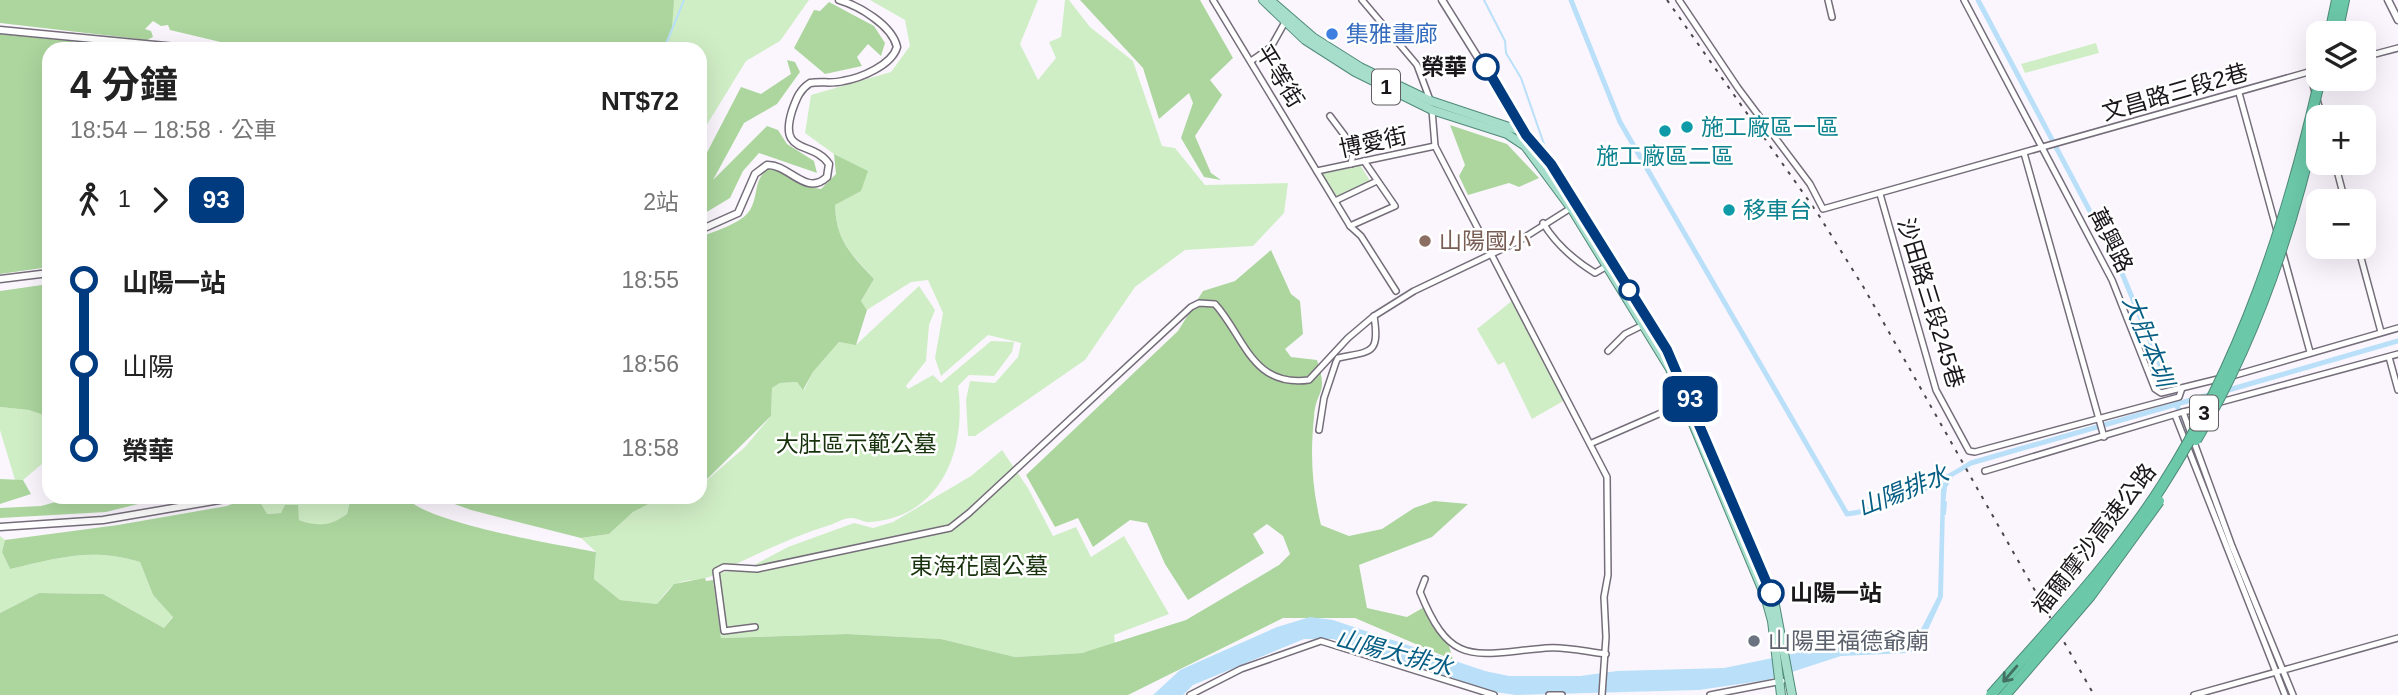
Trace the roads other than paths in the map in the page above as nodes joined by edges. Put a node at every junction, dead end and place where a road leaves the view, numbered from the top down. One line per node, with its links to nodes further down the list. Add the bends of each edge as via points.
1 (839, 0): 44 (street, via 852,4 891,33 897,47 886,62 873,69 844,81 810,83 797,98 789,135 796,144 824,157 829,164 827,177 806,184 779,166 767,165 755,174 738,213)
2 (1213, 0): 22 (street, 平等街)
3 (1263, 0): 17 (main road, 1)
4 (1270, 0): 23 (main road, 1)
5 (1362, 0): 28 (street, via 1417,65)
6 (1442, 0): 30 (street)
7 (1679, 0): 39 (street, 沙田路三段245巷, via 1823,209)
8 (1828, 0): 13 (street)
9 (1964, 0): 33 (street, 萬興路)
10 (2337, 0): 15 (highway)
11 (2344, 0): 16 (highway)
12 (2388, 0): 14 (street)
13 (1832, 17)
14 (2398, 20)
15 (2333, 21)
16 (2340, 21)
17 (1285, 22): 22 (street, via 1271,47); 23 (main road, 1)
18 (0, 30): 19 (street)
19 (131, 42)
20 (2398, 48): 21 (street)
21 (2376, 54)
22 (1251, 61): 37 (street, 平等街)
23 (1348, 64): 28 (main road, 1)
24 (2306, 72): 27 (street, 文昌路三段2巷)
25 (2317, 91): 89 (highway, 福爾摩沙高速公路 / 3, one-way to 89, bridge, via 2284,219 2259,292 2193,433 2123,540)
26 (2323, 91): 90 (highway, 福爾摩沙高速公路 / 3, bridge, via 2289,229 2260,309 2209,419 2134,538)
27 (2239, 93): 33 (street, 文昌路三段2巷); 57 (street)
28 (1431, 105): 30 (main road, 1); 31 (street); 32 (main road, 1, via 1507,134)
29 (1330, 116): 36 (street, via 1354,148)
30 (1526, 135): 32 (street); 41 (main road, 1, via 1551,164)
31 (1435, 146): 35 (street, 博愛街); 45 (street)
32 (1525, 146): 41 (main road, 1)
33 (2042, 148): 34 (street, 沙田路三段245巷); 60 (street, 萬興路, via 2112,280 2155,389 2161,393)
34 (2024, 153): 39 (street, 沙田路三段245巷); 65 (street)
35 (1364, 161): 36 (street, 博愛街); 38 (street)
36 (1351, 164): 37 (street, 博愛街)
37 (1317, 171): 40 (street, 平等街)
38 (1377, 181): 40 (street); 43 (street, via 1395,206)
39 (1880, 194): 65 (street, 沙田路三段245巷, via 1936,390 1969,451)
40 (1335, 201): 43 (street, 平等街)
41 (1574, 206): 42 (street); 47 (main road, 1); 51 (main road, 1)
42 (1543, 223): 45 (street); 47 (street, via 1552,240 1586,267 1595,273)
43 (1350, 226): 50 (street, 平等街)
44 (707, 227)
45 (1491, 254): 52 (street, via 1413,291); 68 (street)
46 (2361, 259): 55 (street)
47 (1607, 267): 51 (main road, 1)
48 (42, 274): 49 (street)
49 (0, 279)
50 (1396, 291)
51 (1628, 294): 53 (main road, 1); 62 (main road, 1, via 1667,350)
52 (1374, 316): 66 (street, via 1377,340 1373,349 1336,362); 73 (street, via 1308,380 1293,381 1251,360 1215,304 1191,307 950,528 757,569 724,567 716,571 724,631)
53 (1643, 325): 56 (street, via 1625,334); 62 (main road, 1)
54 (2398, 327): 55 (street, 萬興路)
55 (2381, 332): 57 (street, 萬興路)
56 (1608, 351)
57 (2310, 352): 60 (street, 萬興路)
58 (2398, 354): 59 (street)
59 (2389, 357): 61 (street); 63 (street)
60 (2182, 388): 65 (street, 沙田路三段245巷, via 2179,397)
61 (2398, 390)
62 (1688, 402): 68 (street); 76 (main road, 1, via 1765,596)
63 (2183, 412): 64 (street); 77 (street)
64 (2175, 415): 67 (street); 78 (street)
65 (2099, 420): 67 (street)
66 (1319, 430)
67 (2104, 437): 69 (street)
68 (1592, 443): 75 (street, via 1610,490)
69 (1984, 471)
70 (196, 504): 71 (street, via 103,520)
71 (0, 527)
72 (1425, 579): 75 (street, via 1420,592 1437,631 1465,651 1550,648)
73 (755, 627)
74 (2398, 638): 77 (street)
75 (1606, 654): 85 (street)
76 (1780, 657): 79 (main road, 1); 80 (main road, 1)
77 (2283, 670): 78 (street); 93 (street)
78 (2276, 672): 91 (street); 92 (street)
79 (1788, 676): 80 (street); 88 (main road, 1)
80 (1777, 679): 86 (street); 87 (main road, 1)
81 (1190, 695): 82 (street, via 1241,669 1321,640)
82 (1494, 695)
83 (1549, 695): 84 (street)
84 (1562, 695)
85 (1602, 695)
86 (1710, 695)
87 (1781, 695)
88 (1792, 695)
89 (1991, 695)
90 (2005, 695)
91 (2194, 695)
92 (2285, 695)
93 (2293, 695)

